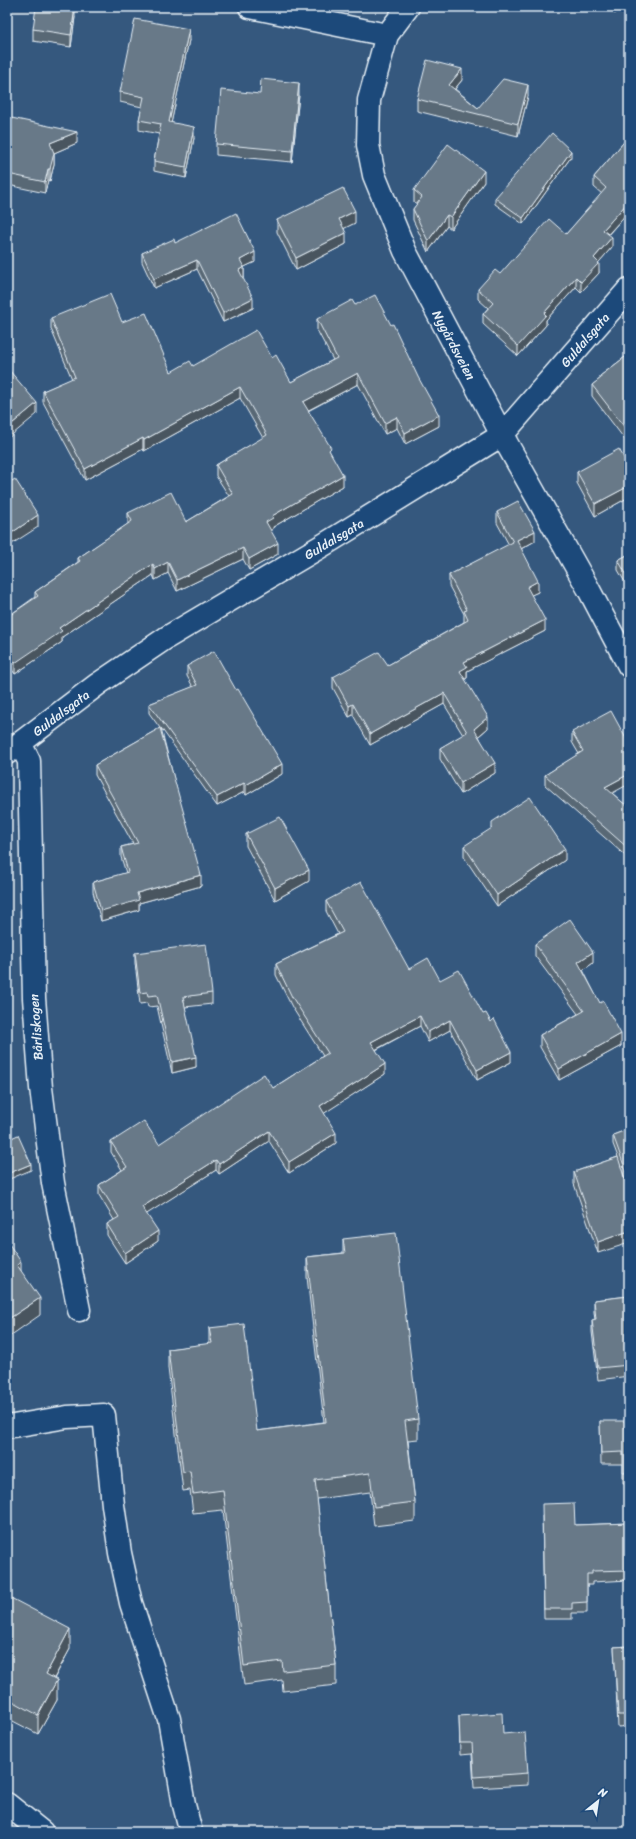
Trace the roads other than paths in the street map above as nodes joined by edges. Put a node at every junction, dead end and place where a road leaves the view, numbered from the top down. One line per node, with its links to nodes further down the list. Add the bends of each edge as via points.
1 (250, 7): 3 (street)
2 (408, 7): 3 (street, Nygårdsveien)
3 (386, 35): 5 (street, Nygårdsveien, via 369,100 368,145 374,175 405,251)
4 (629, 289): 5 (street, Guldalsgata)
5 (502, 436): 6 (street, Nygårdsveien); 7 (street, Guldalsgata, via 166,638 98,684)
6 (629, 666)
7 (14, 748): 8 (street, Bårliskogen, via 29,761 34,998 41,1088 53,1182)
8 (79, 1310)
9 (7, 1427): 12 (street, via 67,1417 104,1415 112,1505 126,1582 169,1719)
10 (7, 1804): 11 (street)
11 (42, 1832)
12 (191, 1832)

